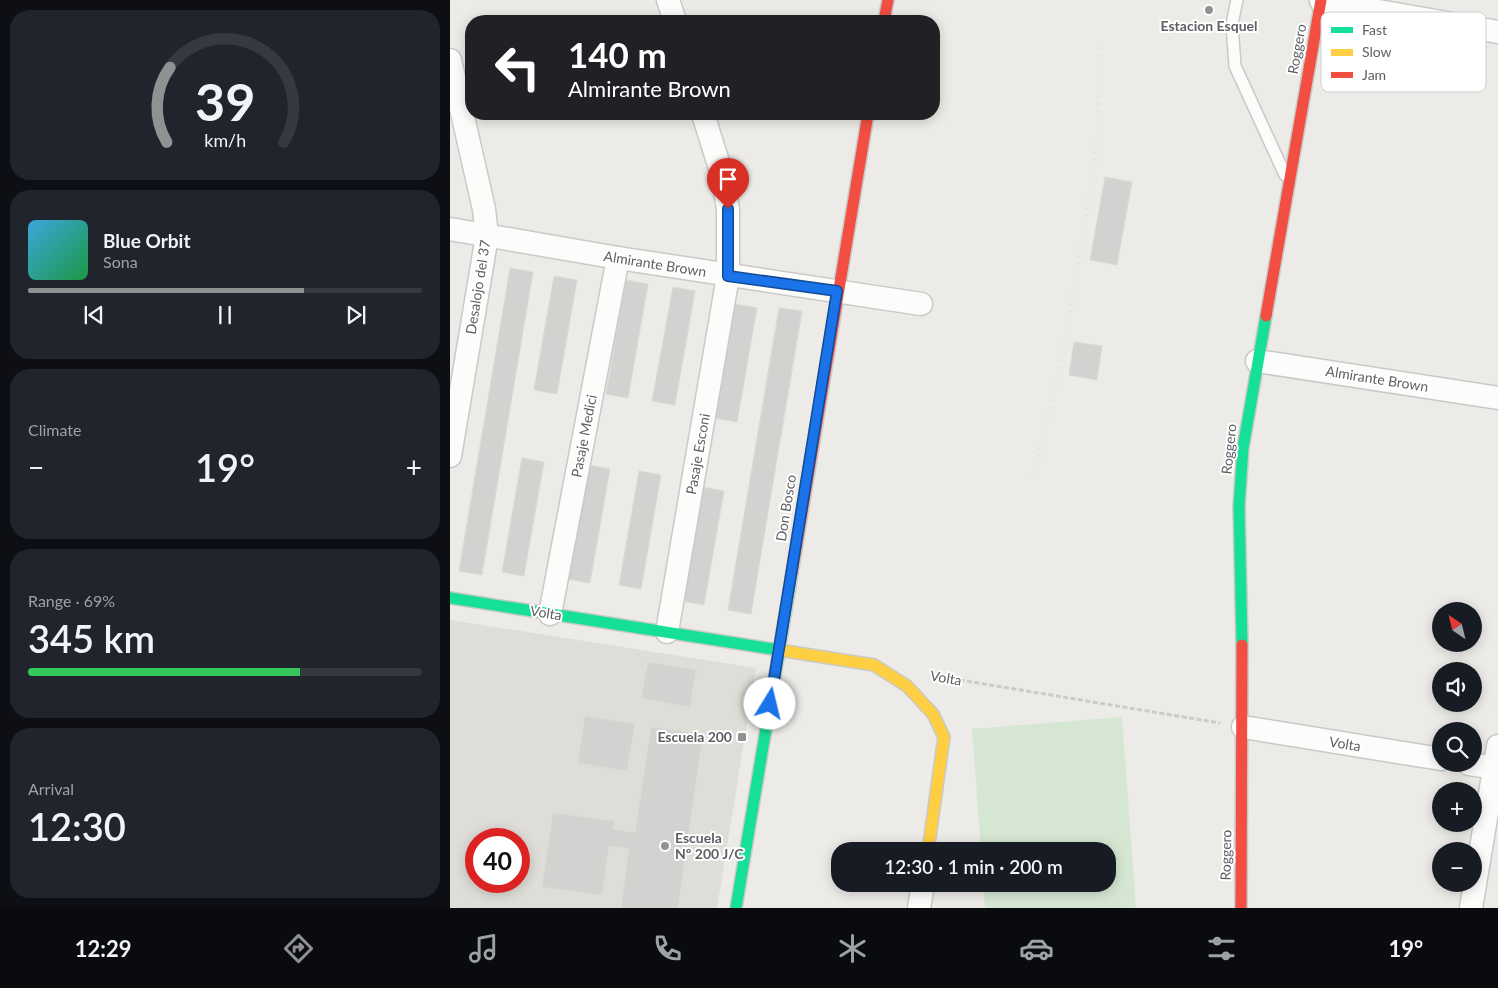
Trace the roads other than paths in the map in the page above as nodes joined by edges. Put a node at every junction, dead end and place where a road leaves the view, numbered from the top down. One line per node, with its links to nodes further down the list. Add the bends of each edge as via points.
1 (668, 0): 6 (street)
2 (888, 0): 7 (street)
3 (1237, 0): 11 (lane, via 1232,24 1235,66)
4 (1321, 0): 5 (street); 11 (street, Roggero)
5 (1387, 12)
6 (673, 15)
7 (885, 15)
8 (450, 60): 13 (street, Desalojo del 37, via 484,209)
9 (705, 120): 15 (street, Pasaje Esconi, via 723,178 728,209)
10 (867, 120): 16 (street, Don Bosco)
11 (1288, 183): 18 (street, Roggero)
12 (450, 229): 13 (street, Almirante Brown)
13 (487, 236): 14 (street, Almirante Brown); 20 (street, Desalojo del 37)
14 (618, 258): 15 (street, Almirante Brown); 23 (street, Pasaje Medici)
15 (728, 276): 16 (street, Almirante Brown); 24 (street, Pasaje Esconi)
16 (837, 291): 17 (street, Almirante Brown); 25 (street, Don Bosco)
17 (921, 304)
18 (1257, 360): 19 (street, Almirante Brown); 26 (street, Roggero, via 1243,448 1238,506)
19 (1498, 398)
20 (454, 410): 21 (street, Desalojo del 37)
21 (450, 456)
22 (450, 598): 23 (street, Volta)
23 (550, 614): 24 (street, Volta)
24 (667, 632): 25 (street, Volta)
25 (778, 649): 31 (street, Volta, via 874,665 899,678 930,708 944,737); 33 (street, Don Bosco)
26 (1243, 727): 28 (street, Volta); 35 (street, Roggero)
27 (1498, 746): 30 (street)
28 (1432, 758)
29 (1482, 766): 30 (street)
30 (1496, 768): 36 (street)
31 (929, 842)
32 (921, 892): 34 (street)
33 (736, 908)
34 (918, 908)
35 (1241, 908)
36 (1471, 908)

